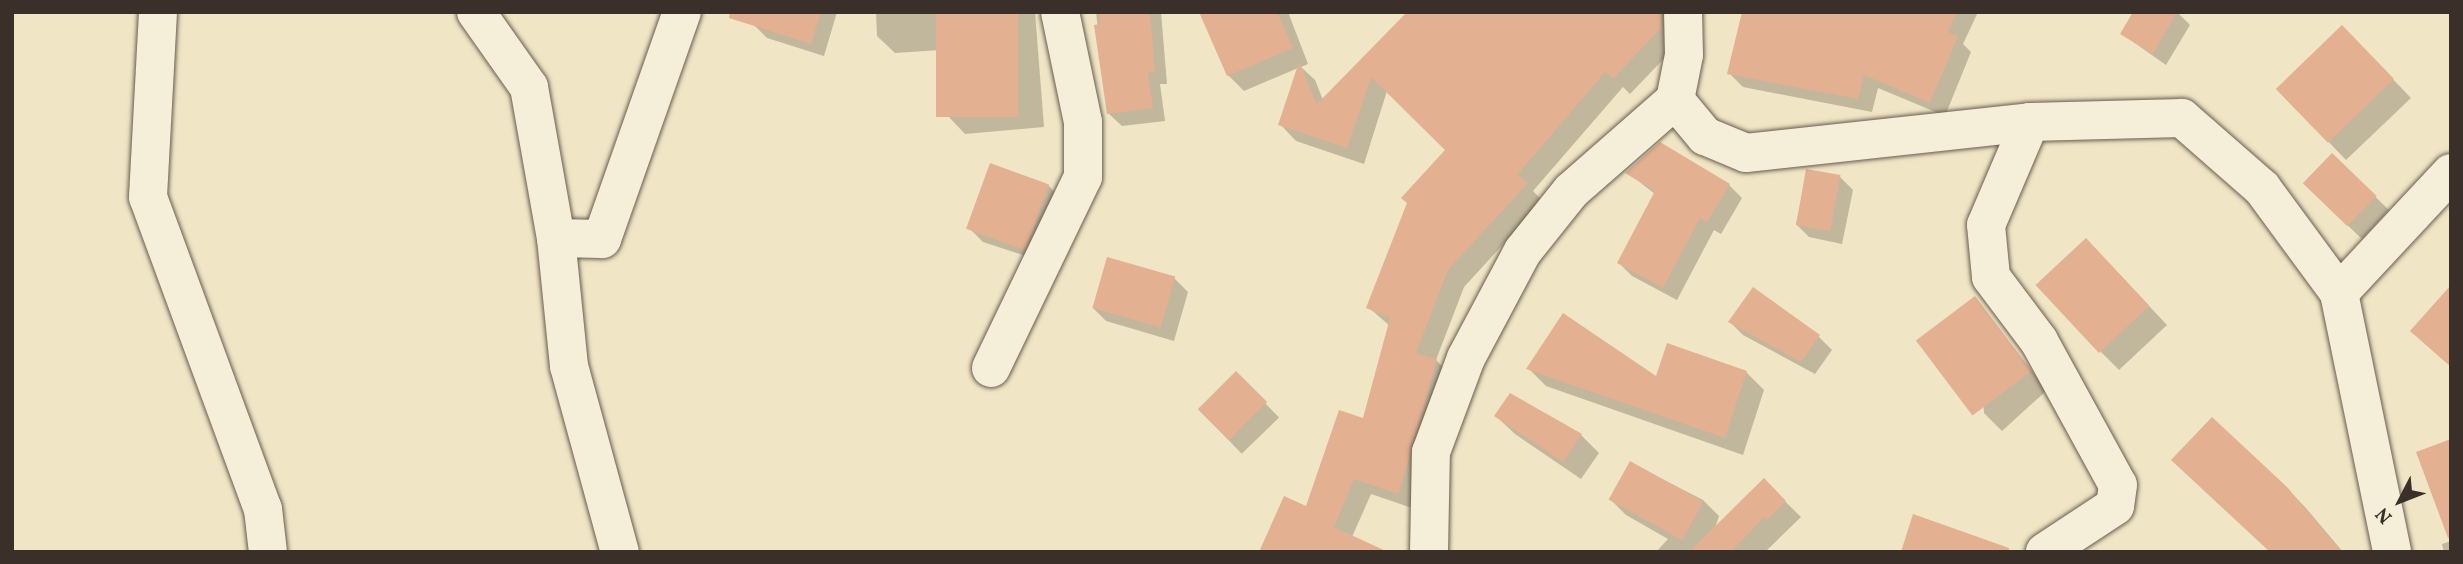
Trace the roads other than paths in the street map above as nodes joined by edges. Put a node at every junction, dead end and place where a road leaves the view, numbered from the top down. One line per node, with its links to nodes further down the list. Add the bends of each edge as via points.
1 (158, 12): 12 (street, via 148,197 263,509)
2 (476, 12): 9 (street, via 529,87)
3 (682, 12): 9 (street, via 602,239)
4 (1060, 12): 11 (street, via 1083,122 1083,177)
5 (1683, 12): 6 (street, via 1684,55)
6 (1675, 100): 7 (street, via 1704,136 1746,153); 14 (street, via 1571,191 1523,251 1466,358 1431,452)
7 (2030, 122): 10 (street, via 2182,118 2262,188); 15 (street, via 1986,225 1991,277 2039,341 2118,485 2115,506)
8 (2451, 173): 10 (street)
9 (556, 239): 13 (street, via 569,366)
10 (2339, 293): 16 (street)
11 (991, 368)
12 (268, 552)
13 (620, 552)
14 (1429, 552)
15 (2045, 552)
16 (2392, 552)

